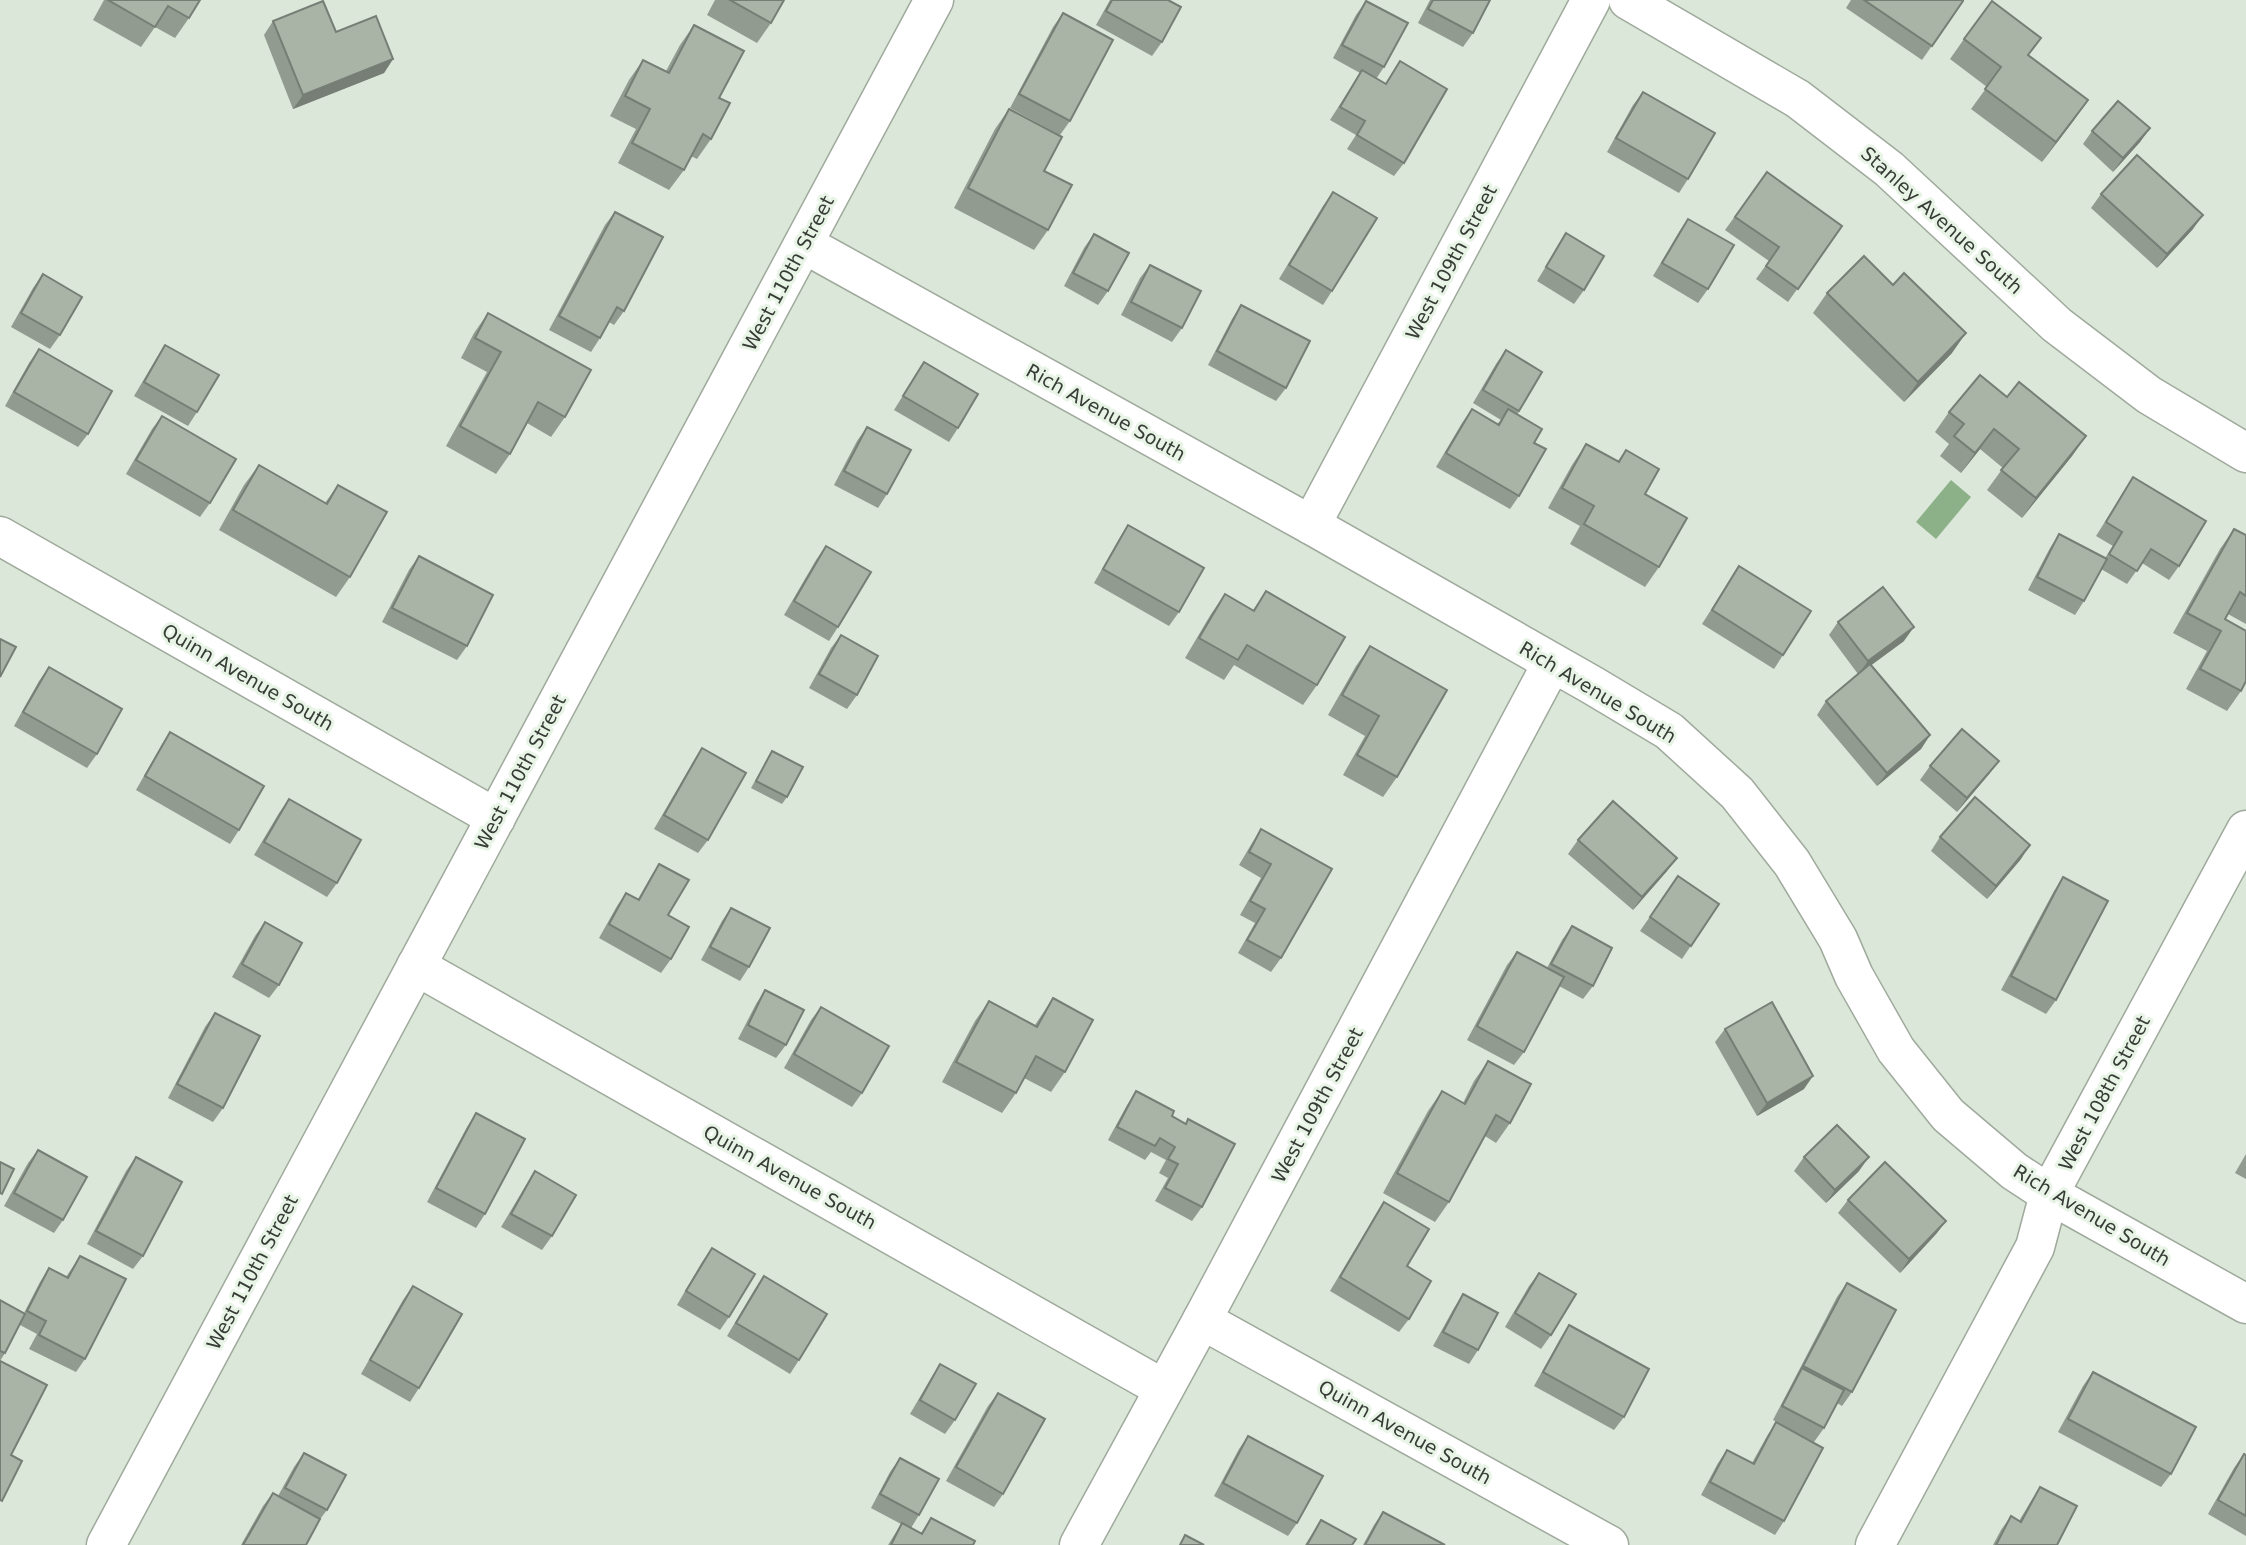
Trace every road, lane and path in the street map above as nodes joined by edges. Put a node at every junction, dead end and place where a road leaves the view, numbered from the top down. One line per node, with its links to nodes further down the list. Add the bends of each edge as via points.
1 (934, 0): 4 (street, West 110th Street)
2 (1591, 0): 6 (street, West 109th Street)
3 (1628, 0): 5 (street, Stanley Avenue South, via 1798,99 1889,169 2057,325 2149,395)
4 (804, 244): 6 (street, Rich Avenue South); 9 (street, West 110th Street)
5 (2246, 453)
6 (1311, 525): 8 (street, Rich Avenue South)
7 (0, 536): 9 (street, Quinn Avenue South)
8 (1552, 663): 12 (street, Rich Avenue South, via 1669,731 1737,793 1793,863 1896,1050 1948,1115); 14 (street, West 109th Street)
9 (496, 818): 11 (street, West 110th Street)
10 (2246, 830): 12 (street, West 108th Street)
11 (416, 966): 15 (street, Quinn Avenue South); 16 (street, West 110th Street)
12 (2049, 1194): 13 (street, Rich Avenue South); 19 (street, West 108th Street, via 2035,1247)
13 (2246, 1304)
14 (1202, 1320): 15 (street, West 109th Street); 18 (street, Quinn Avenue South)
15 (1164, 1389): 17 (street, West 109th Street)
16 (106, 1545)
17 (1079, 1545)
18 (1609, 1545)
19 (1875, 1545)

